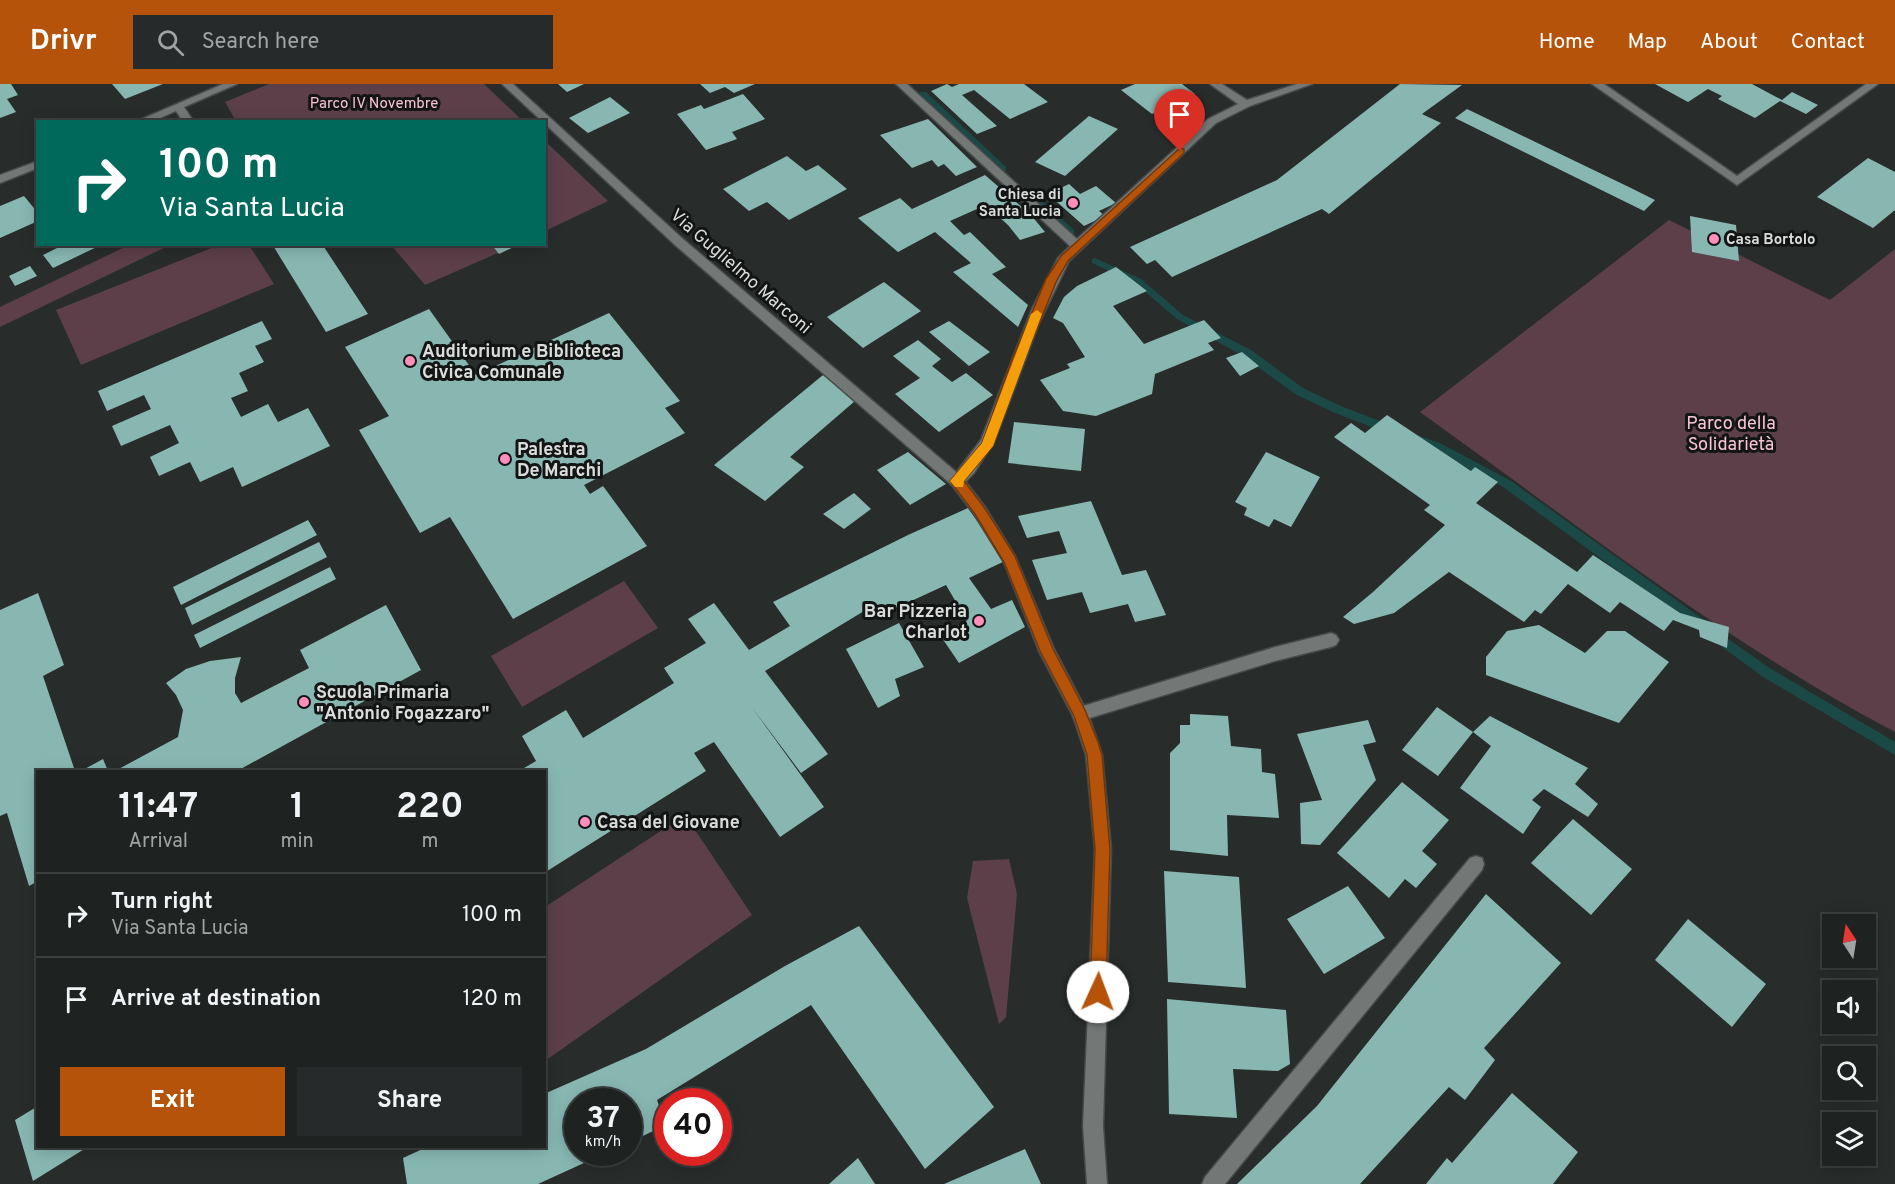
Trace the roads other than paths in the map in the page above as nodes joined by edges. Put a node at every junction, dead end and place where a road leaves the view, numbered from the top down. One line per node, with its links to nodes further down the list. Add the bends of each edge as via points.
1 (232, 84): 9 (street)
2 (507, 84): 15 (street, Via Guglielmo Marconi, via 679,242)
3 (901, 84): 14 (street)
4 (1215, 84): 8 (street)
5 (1307, 84): 8 (street)
6 (1597, 84): 7 (street, via 1737,181)
7 (1873, 84)
8 (1246, 105): 14 (street, via 1212,121)
9 (178, 106): 10 (street); 11 (street)
10 (145, 120)
11 (188, 120)
12 (36, 165): 13 (street)
13 (0, 179)
14 (1077, 246): 15 (street, via 1051,279 987,446)
15 (957, 481): 17 (street, Via Guglielmo Marconi, via 1010,560 1047,651)
16 (1331, 640): 17 (street)
17 (1080, 714): 19 (street, Via Guglielmo Marconi, via 1094,755 1102,849 1093,1126)
18 (1476, 864): 20 (street)
19 (1097, 1184)
20 (1212, 1184)

